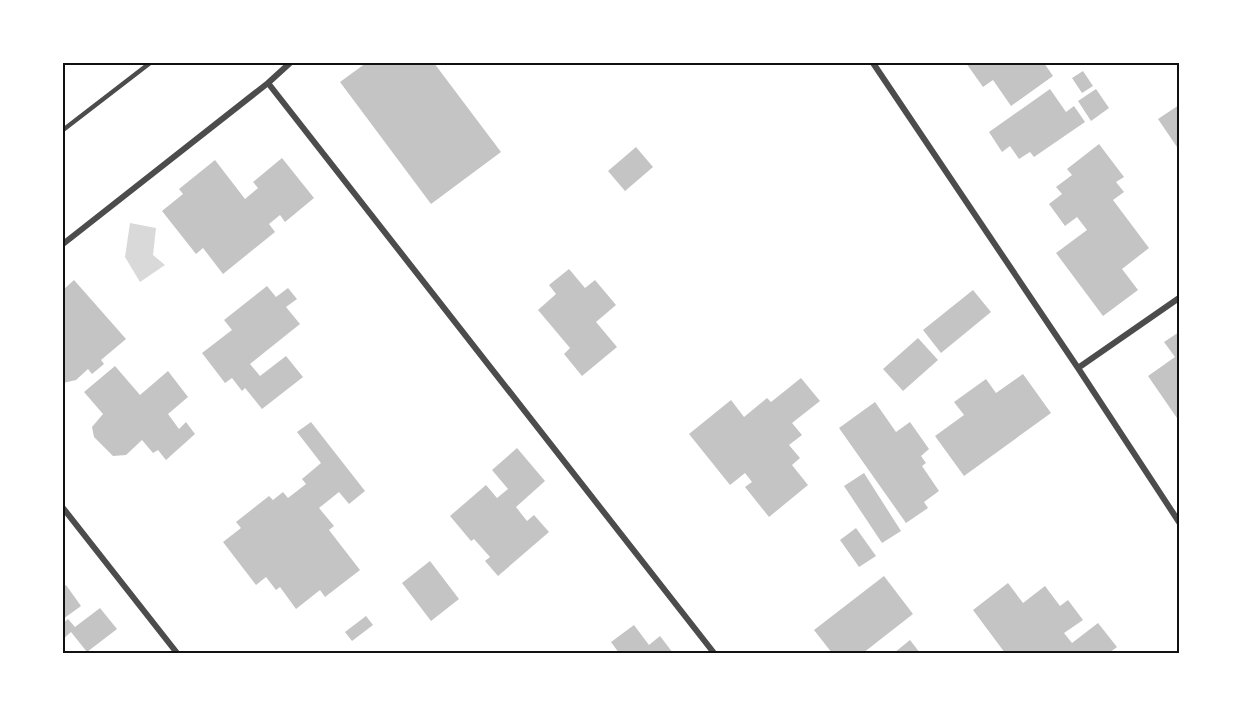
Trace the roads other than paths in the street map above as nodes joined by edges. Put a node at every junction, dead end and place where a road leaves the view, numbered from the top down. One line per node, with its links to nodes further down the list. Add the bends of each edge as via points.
1 (150, 63): 5 (lane)
2 (290, 63): 4 (street)
3 (873, 63): 8 (street)
4 (268, 83): 6 (street); 12 (street)
5 (63, 130)
6 (63, 244)
7 (1179, 297): 8 (street)
8 (1078, 368): 10 (street)
9 (63, 508): 11 (street)
10 (1179, 522)
11 (177, 653)
12 (714, 653)

